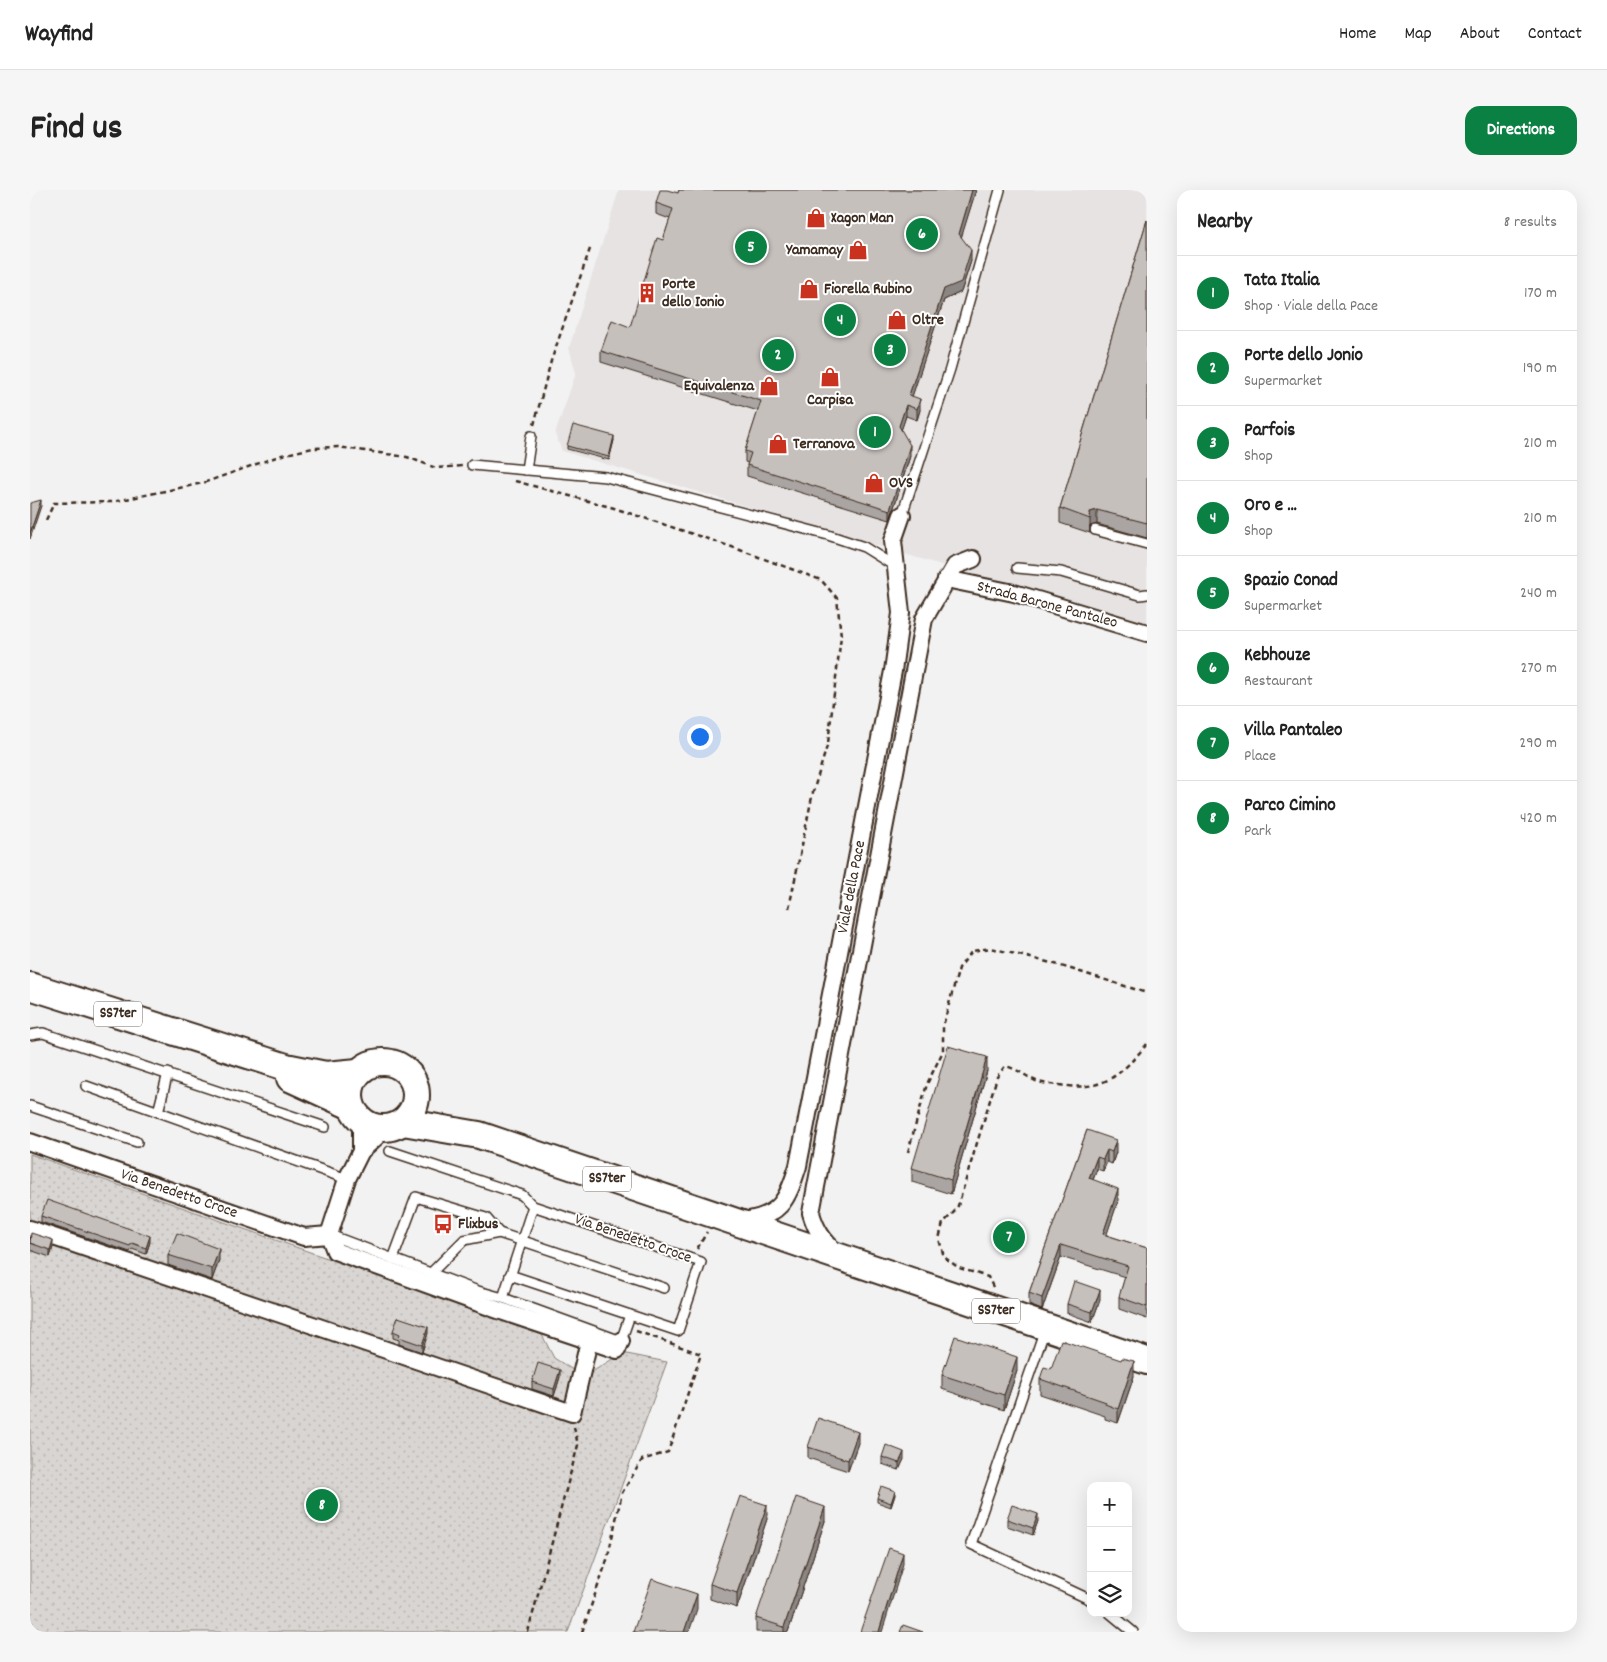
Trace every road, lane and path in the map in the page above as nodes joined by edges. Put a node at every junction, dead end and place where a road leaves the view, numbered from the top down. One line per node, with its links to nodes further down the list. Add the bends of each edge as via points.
1 (1000, 190): 7 (lane, via 950,369)
2 (591, 246): 3 (path, via 551,361)
3 (531, 436): 5 (lane)
4 (470, 467): 5 (lane); 8 (path, via 436,468 397,456 338,447 313,448 282,455 194,485 112,502 54,503)
5 (526, 470): 12 (lane, via 606,477 789,525 864,548)
6 (510, 480): 17 (path, via 614,508 732,547 821,580 837,598 841,636 828,743 813,792)
7 (902, 515): 12 (street, Viale della Pace, via 893,541)
8 (46, 520)
9 (1095, 530): 10 (lane)
10 (1147, 544)
11 (973, 559): 14 (street, Viale della Pace, via 955,566)
12 (898, 568): 40 (street, Viale della Pace, via 901,613 893,671 798,1166 783,1204 773,1213 755,1220)
13 (1017, 568): 15 (lane, via 1061,572 1140,595)
14 (946, 579): 16 (street, Strada Barone Pantaleo, via 1014,593); 39 (street, Viale della Pace, via 924,619)
15 (1147, 594)
16 (1147, 633)
17 (789, 908)
18 (30, 986): 21 (main road, SS7ter)
19 (1147, 993): 36 (path, via 1055,964 990,948 972,951 959,968 943,1026 943,1051 927,1084)
20 (30, 1035): 24 (lane, via 43,1033)
21 (207, 1043): 23 (main road, via 286,1067 326,1075); 29 (main road)
22 (1147, 1044): 53 (path, via 1121,1073 1097,1086 1074,1087 1037,1081 1017,1068 1006,1066 997,1077 957,1209 943,1223 939,1239 944,1257 959,1268 988,1277 993,1288)
23 (358, 1072): 26 (main road, via 377,1062 398,1064 410,1075); 29 (main road, via 350,1088)
24 (168, 1073): 28 (lane); 30 (lane)
25 (86, 1086): 28 (lane)
26 (416, 1090): 31 (main road, via 414,1107); 32 (main road)
27 (30, 1106): 34 (lane)
28 (158, 1112): 37 (lane)
29 (356, 1112): 31 (main road, via 368,1125); 35 (street)
30 (325, 1127)
31 (393, 1134): 32 (main road); 35 (street); 38 (lane, Via Benedetto Croce, via 522,1195)
32 (479, 1135): 40 (main road, SS7ter)
33 (30, 1142): 43 (street, Via Benedetto Croce, via 304,1237)
34 (137, 1142)
35 (361, 1151): 37 (street)
36 (908, 1152)
37 (347, 1179): 43 (street)
38 (533, 1206): 45 (lane); 47 (lane, Via Benedetto Croce)
39 (811, 1213): 44 (street, via 800,1230); 48 (street, via 815,1229)
40 (725, 1219): 44 (main road, SS7ter); 47 (path)
41 (30, 1229): 59 (street)
42 (499, 1233): 45 (lane); 46 (lane, via 486,1218 416,1197); 49 (lane, via 464,1240)
43 (329, 1235): 46 (lane); 57 (street, via 335,1251)
44 (786, 1239): 48 (main road, SS7ter)
45 (522, 1240): 50 (lane); 51 (lane)
46 (394, 1259): 49 (lane)
47 (691, 1259): 54 (lane, Via Benedetto Croce, via 700,1262 678,1331)
48 (846, 1260): 53 (main road, SS7ter)
49 (431, 1274): 52 (lane)
50 (510, 1275): 52 (lane); 54 (lane, Via Benedetto Croce)
51 (664, 1288)
52 (503, 1298): 56 (lane)
53 (995, 1311): 55 (main road, SS7ter)
54 (630, 1315): 56 (lane)
55 (1046, 1328): 58 (main road, SS7ter); 60 (lane, via 971,1544)
56 (623, 1334): 57 (street, via 617,1350); 63 (path, via 701,1354 668,1452 642,1460 622,1493 607,1560)
57 (590, 1341): 59 (street)
58 (1147, 1361)
59 (572, 1414): 62 (path, via 578,1446)
60 (1087, 1598)
61 (1115, 1617): 64 (lane)
62 (528, 1632)
63 (582, 1632)
64 (1133, 1632)

